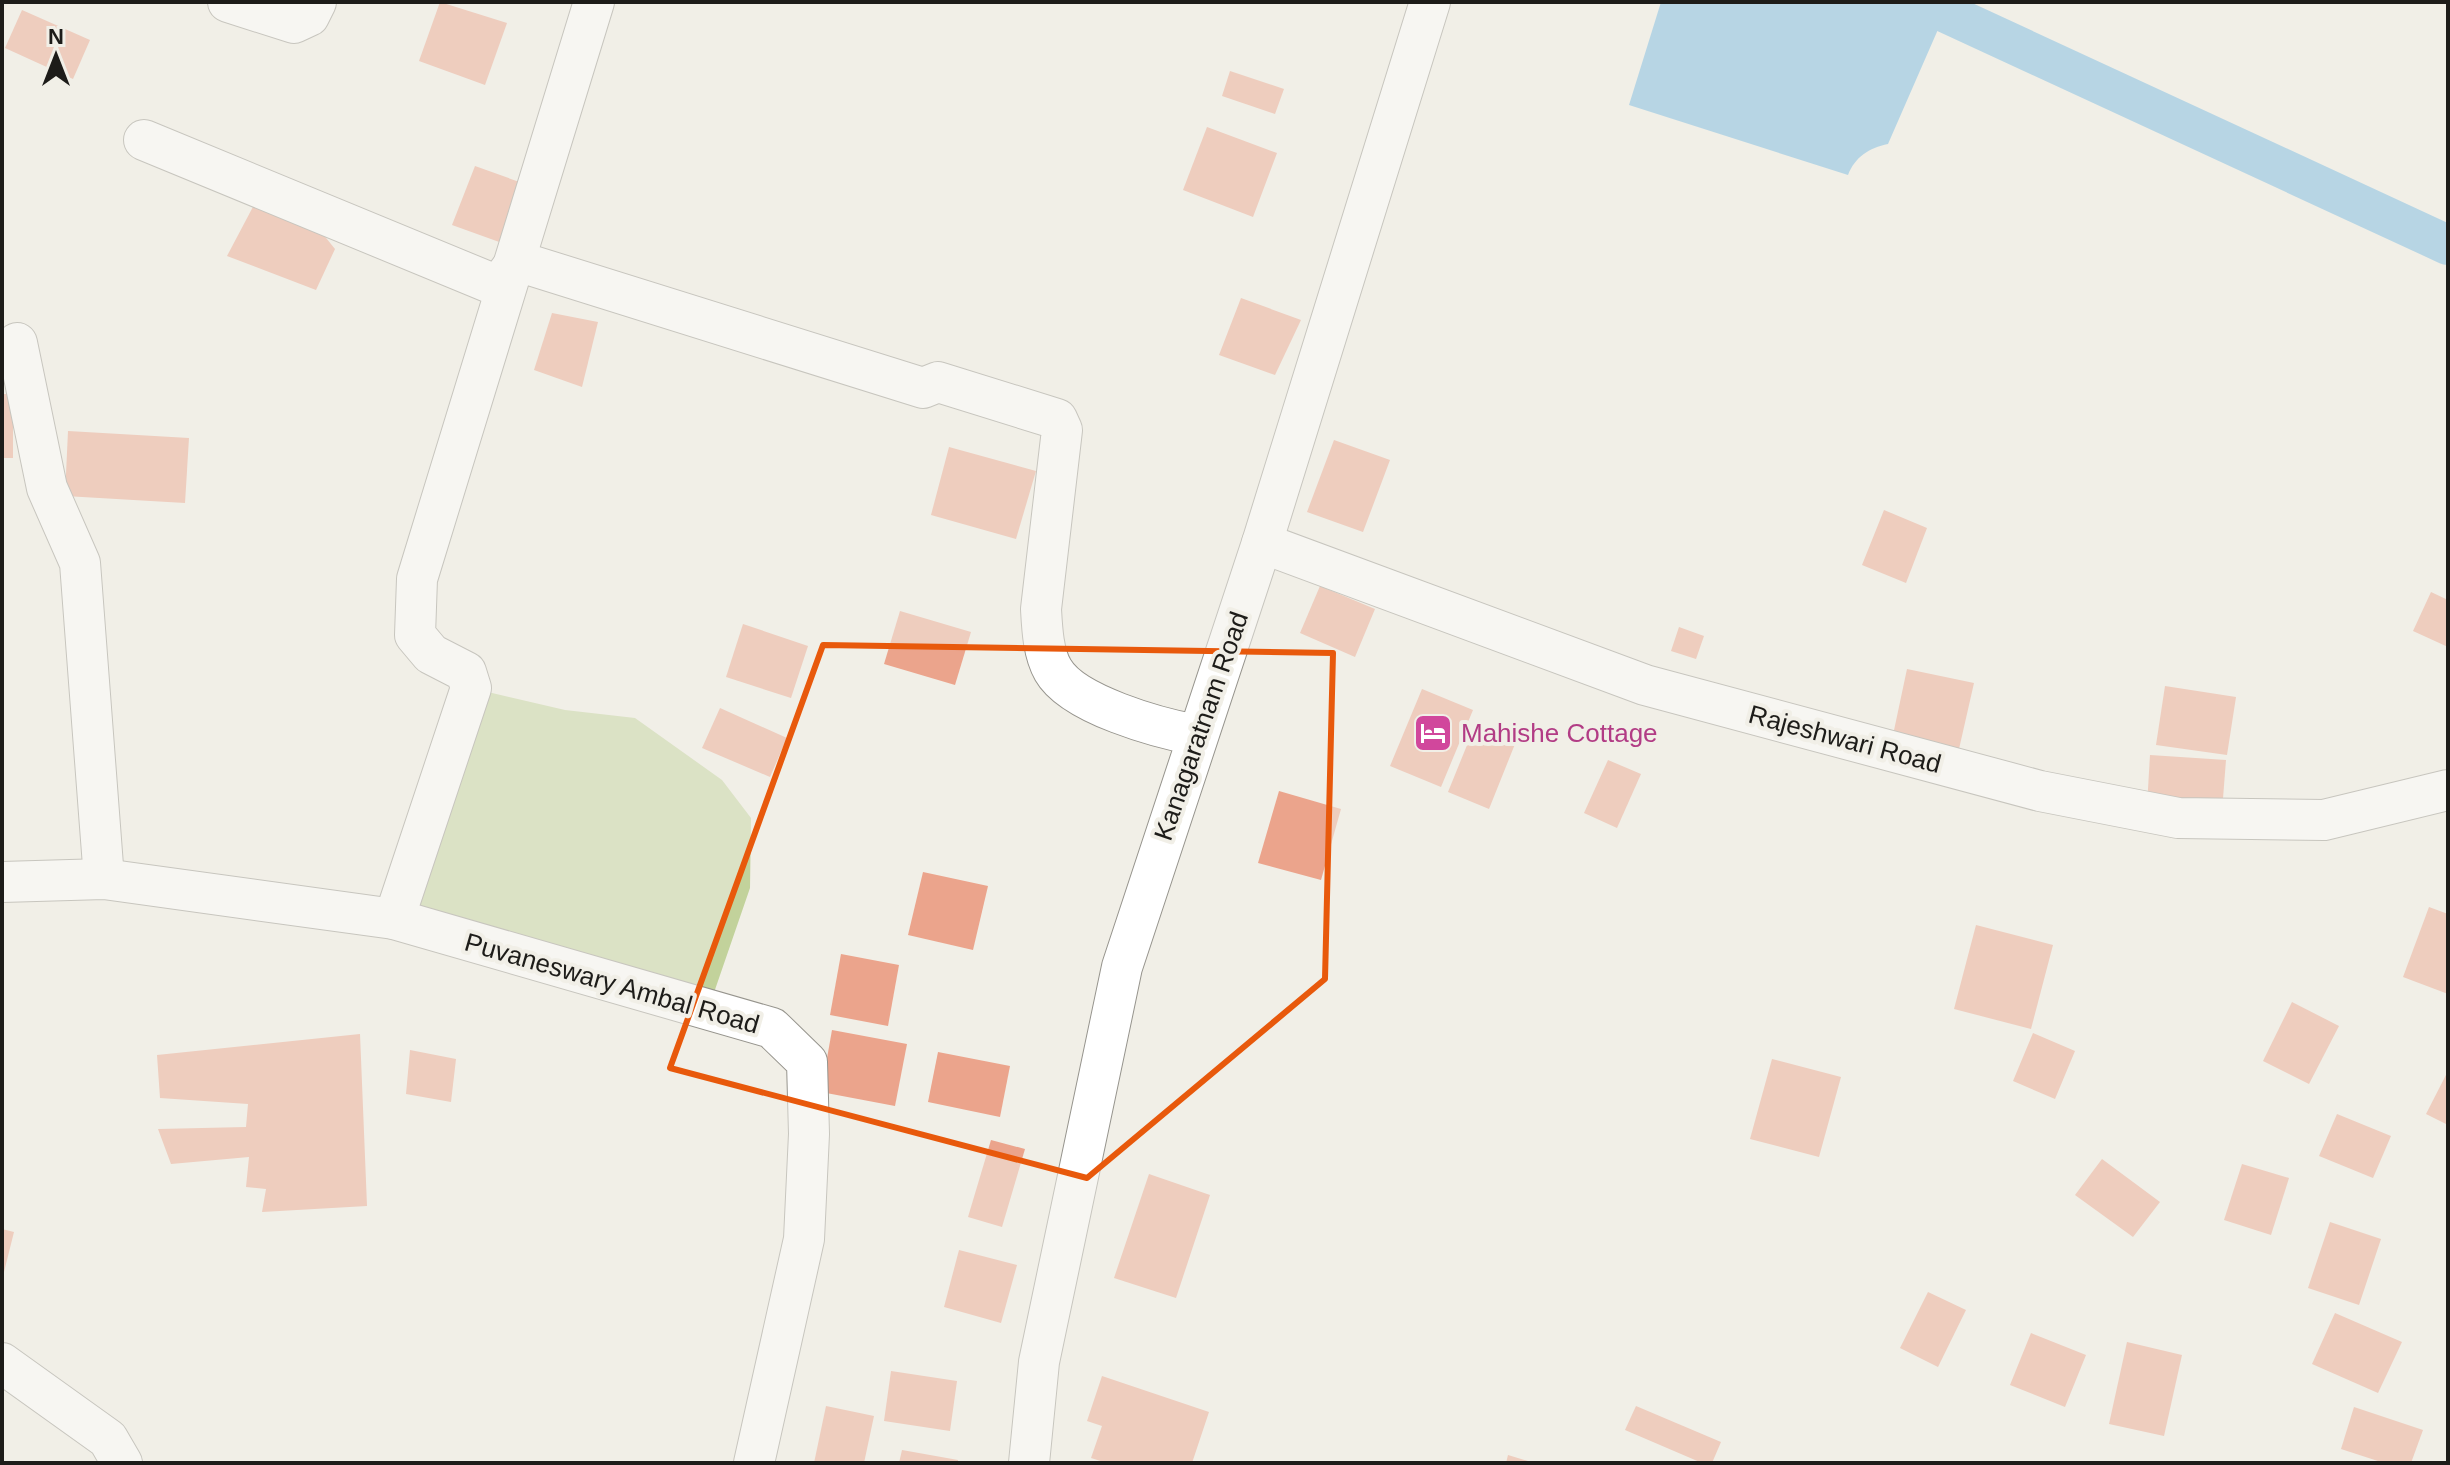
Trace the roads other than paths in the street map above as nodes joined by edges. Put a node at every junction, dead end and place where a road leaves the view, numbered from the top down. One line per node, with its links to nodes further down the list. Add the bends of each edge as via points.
1 (228, 2): 2 (street, via 294,23 309,16)
2 (316, 2)
3 (594, 2): 6 (street)
4 (1430, 2): 8 (street, Kanagaratnam Road)
5 (144, 140): 6 (street, via 498,286)
6 (517, 261): 9 (street, via 923,388 938,382 1057,419 1062,430 1041,609 1053,670 1075,691 1143,723); 13 (street, via 417,579 415,635 431,654 466,672 471,688)
7 (17, 343): 11 (street, via 47,488 80,563)
8 (1262, 543): 9 (street, Kanagaratnam Road); 10 (street, Rajeshwari Road, via 1645,685 2040,791 2178,818 2324,820)
9 (1196, 735): 17 (street, Kanagaratnam Road, via 1122,967 1039,1362)
10 (2448, 790)
11 (104, 879): 12 (street, Puvaneswary Ambal Road); 13 (street, Puvaneswary Ambal Road)
12 (2, 882)
13 (394, 919): 16 (street, Puvaneswary Ambal Road, via 772,1028 807,1062 804,1239)
14 (2, 1363): 15 (street, via 108,1439)
15 (122, 1463)
16 (754, 1463)
17 (1029, 1463)

